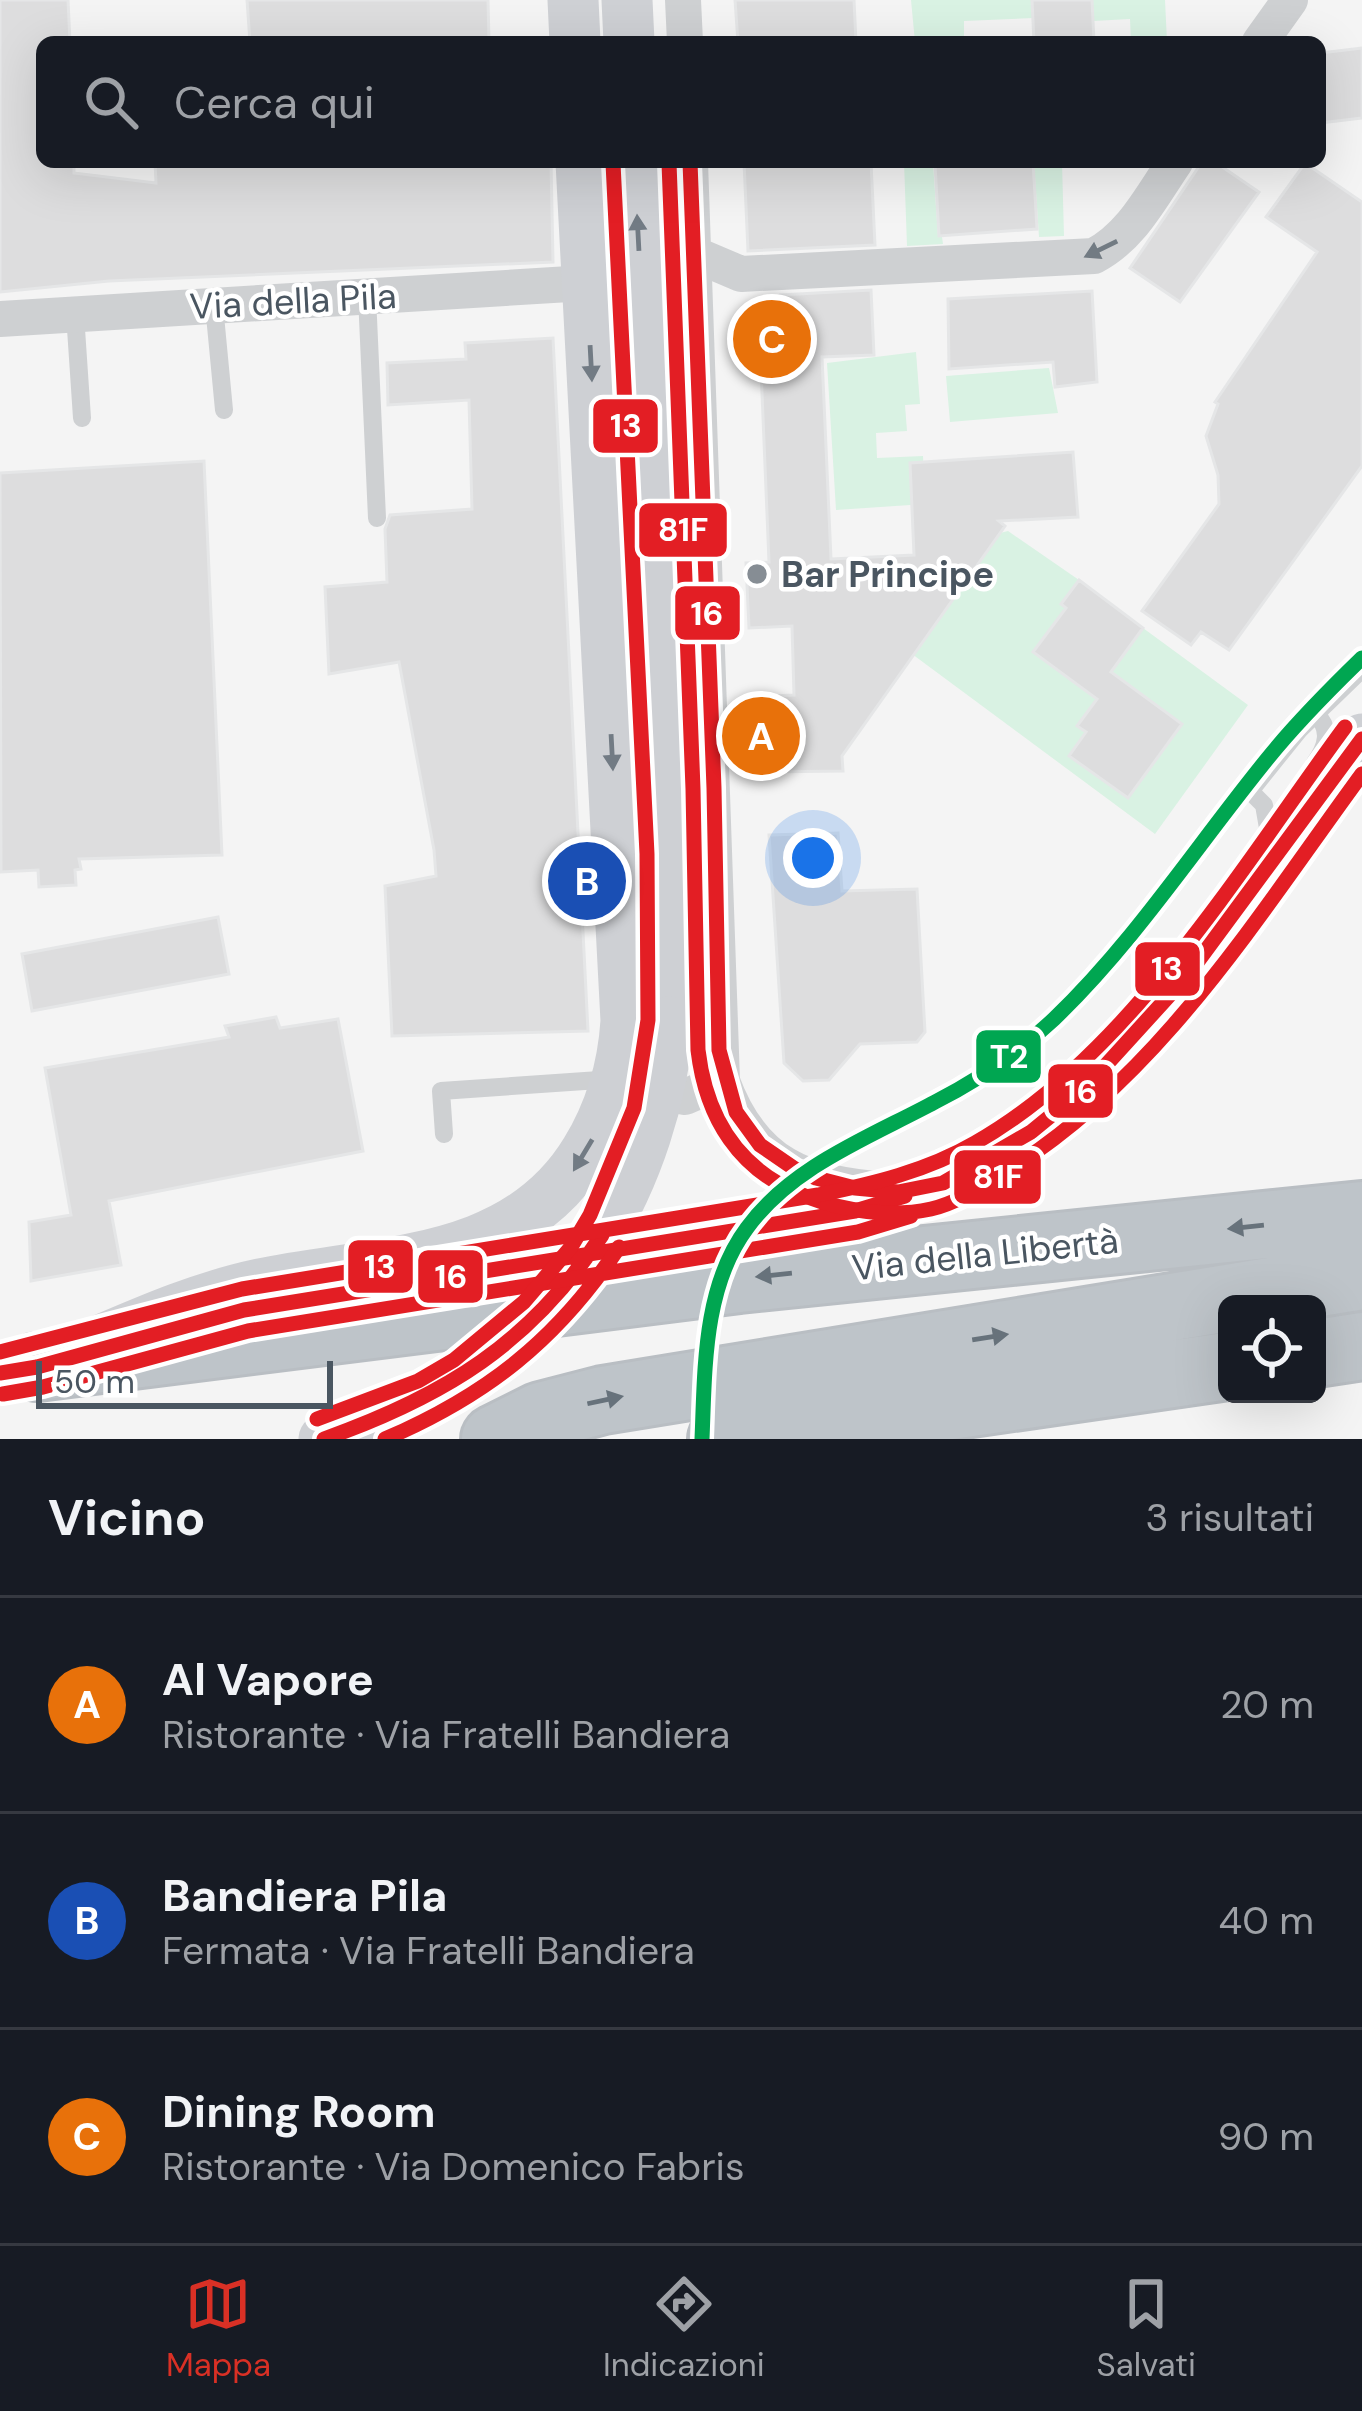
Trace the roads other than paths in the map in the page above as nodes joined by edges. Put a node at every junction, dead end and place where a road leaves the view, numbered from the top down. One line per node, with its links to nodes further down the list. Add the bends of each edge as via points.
1 (573, 0): 5 (main road)
2 (627, 0): 6 (main road)
3 (683, 0): 7 (street)
4 (1290, 0): 8 (street)
5 (575, 36)
6 (629, 36)
7 (685, 36)
8 (1264, 36)
9 (580, 168): 14 (main road)
10 (634, 168): 37 (main road, one-way to 10, bridge, via 428,1400 539,1317 609,1224 654,1114 669,1022 668,853)
11 (690, 168): 13 (street)
12 (1171, 168): 13 (street, one-way to 13, via 1127,232 1094,256 741,274)
13 (694, 254): 28 (street)
14 (586, 283): 15 (street, Via della Pila); 27 (main road, one-way to 27, via 625,988)
15 (367, 296): 16 (street, Via della Pila); 21 (lane)
16 (214, 305): 17 (street, Via della Pila); 19 (lane)
17 (75, 314): 18 (street, Via della Pila); 20 (lane)
18 (0, 319)
19 (224, 410)
20 (82, 418)
21 (377, 518)
22 (1362, 669): 23 (lane)
23 (1315, 713): 25 (lane, via 1325,746); 25 (lane, via 1250,791 1264,805)
24 (1362, 739): 26 (main road)
25 (1268, 828): 26 (lane)
26 (1173, 991): 30 (main road, via 1110,1061 1022,1138)
27 (619, 1078): 28 (street, via 671,1097); 29 (lane, via 441,1091); 35 (main road, one-way to 35, via 565,1183 503,1232 215,1296)
28 (722, 1081): 30 (street, via 753,1140 790,1169 846,1186)
29 (444, 1134)
30 (923, 1189): 35 (main road, via 856,1211 221,1315)
31 (1362, 1215): 35 (highway, Via della Libertà, one-way to 35, via 739,1279)
32 (1362, 1276): 38 (highway, one-way to 32, via 541,1416 603,1400)
33 (1362, 1346): 34 (highway)
34 (1326, 1352)
35 (37, 1367)
36 (1201, 1370): 39 (highway)
37 (324, 1439)
38 (495, 1439)
39 (722, 1439)

